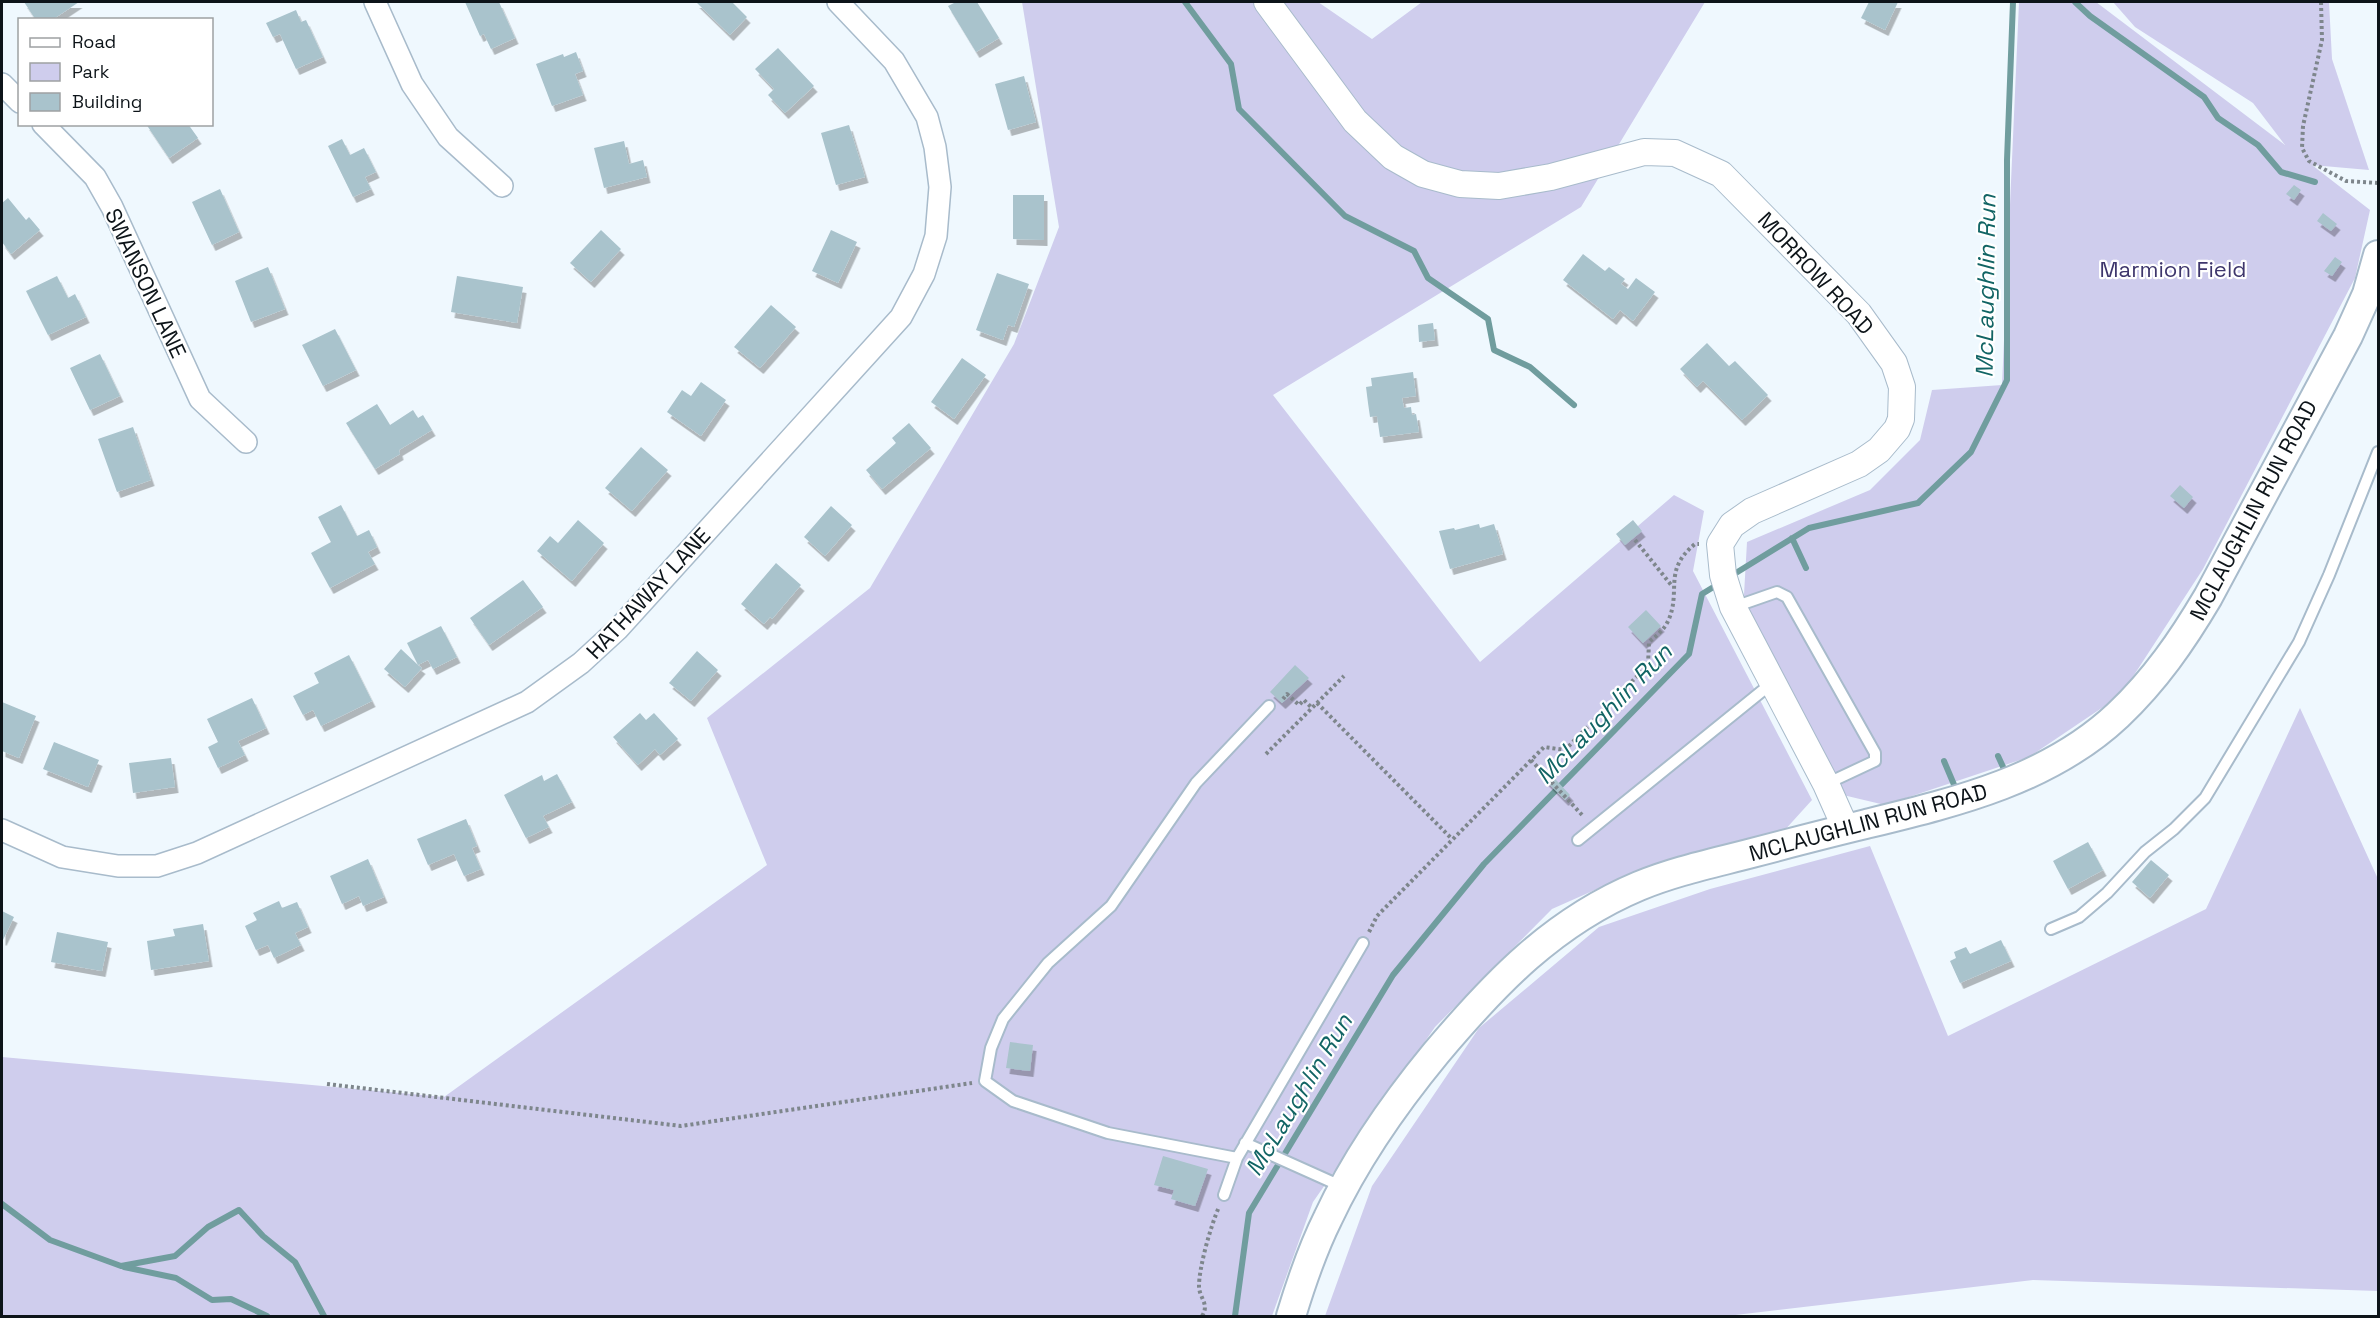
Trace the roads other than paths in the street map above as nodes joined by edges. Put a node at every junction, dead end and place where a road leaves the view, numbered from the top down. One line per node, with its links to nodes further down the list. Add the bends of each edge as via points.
1 (375, 2): 7 (street, via 412,84 430,111 448,137)
2 (838, 2): 16 (street, HATHAWAY LANE, via 894,61 927,117 936,147 940,187 936,236 924,274 901,317 618,629 581,663 527,702 197,853 167,863 118,866 62,856)
3 (1267, 2): 11 (street, MORROW ROAD, via 1355,121 1393,157 1423,174 1460,184 1499,186 1551,177 1644,152 1675,153 1720,174 1859,314 1894,363 1900,379 1901,419 1897,429 1880,450 1859,464 1752,511 1732,525 1721,551)
4 (2, 84): 5 (street)
5 (18, 100)
6 (45, 126): 9 (street, SWANSON LANE, via 95,177 200,399)
7 (502, 186)
8 (2379, 255): 15 (main road, MCLAUGHLIN RUN ROAD, via 2348,336 2213,587 2183,639 2142,691 2096,733 2026,775 1957,801)
9 (246, 442)
10 (2379, 452): 18 (lane, via 2299,642 2205,798 2079,917)
11 (1731, 601): 12 (street); 14 (lane, via 1778,592 1787,597 1875,753 1875,761)
12 (1773, 683): 14 (street); 17 (lane)
13 (1269, 706): 21 (lane, via 1197,783 1111,906 1048,963 1003,1019 991,1048 985,1081 1013,1101 1108,1133)
14 (1826, 784): 15 (street)
15 (1846, 829): 22 (main road, MCLAUGHLIN RUN ROAD, via 1641,885 1608,900 1558,932 1497,983 1463,1021 1396,1105)
16 (2, 830)
17 (1578, 840)
18 (2051, 929)
19 (1363, 943): 20 (lane)
20 (1245, 1143): 21 (lane); 22 (lane)
21 (1236, 1158): 23 (lane)
22 (1344, 1187): 24 (main road, MCLAUGHLIN RUN ROAD, via 1310,1258)
23 (1224, 1196)
24 (1291, 1317)

